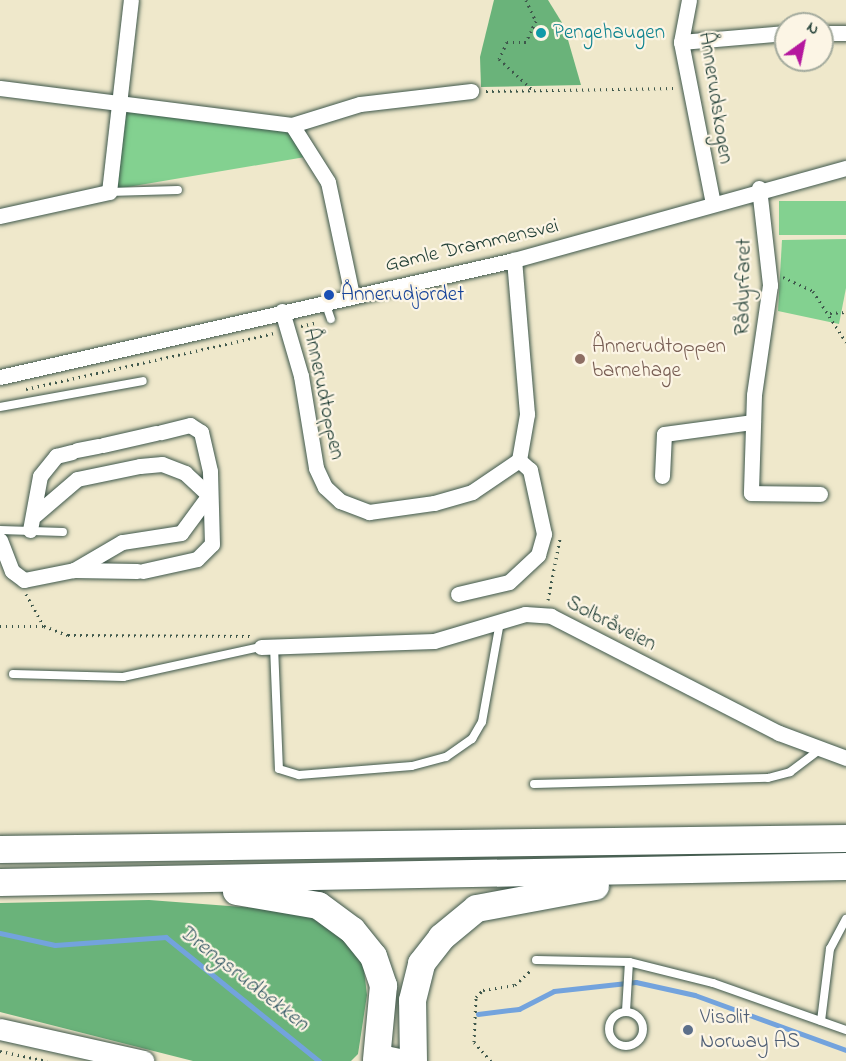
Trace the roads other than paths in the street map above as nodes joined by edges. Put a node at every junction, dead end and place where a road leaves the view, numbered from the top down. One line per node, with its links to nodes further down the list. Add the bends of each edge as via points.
1 (131, 0): 7 (street)
2 (689, 0): 4 (street, Ånnerudskogen)
3 (774, 34): 4 (street)
4 (681, 42): 13 (street, Ånnerudskogen)
5 (0, 88): 7 (street)
6 (471, 91): 8 (street, via 360,104)
7 (117, 101): 8 (street); 12 (street)
8 (292, 125): 16 (street, via 328,182)
9 (846, 168): 10 (street, Gamle Drammensvei)
10 (759, 189): 13 (street, Gamle Drammensvei); 23 (street, Rådyrfaret, via 770,274 768,328)
11 (178, 190): 12 (lane)
12 (109, 192): 14 (street)
13 (713, 204): 15 (street, Gamle Drammensvei)
14 (0, 216)
15 (514, 260): 16 (street, Gamle Drammensvei); 24 (street, via 527,414)
16 (352, 295): 17 (street, Gamle Drammensvei)
17 (325, 301): 18 (street, Gamle Drammensvei); 19 (lane)
18 (282, 311): 20 (street, Gamle Drammensvei); 24 (street, Ånnerudtoppen, via 301,376 316,468 325,487 340,501 369,512 434,503 472,492)
19 (331, 319)
20 (0, 377)
21 (143, 381): 22 (lane)
22 (0, 407)
23 (753, 422): 25 (street, via 664,434); 26 (street, Rådyrfaret, via 751,493)
24 (519, 460): 34 (street, via 530,471 542,505 544,534 538,555 509,582)
25 (662, 476)
26 (820, 494)
27 (209, 495): 28 (street, via 185,473 162,464 140,466 77,479); 28 (street, via 210,471 201,432 190,425 75,451 46,465); 33 (street, via 181,533 122,542); 33 (street, via 212,544 205,553 140,571)
28 (34, 515): 30 (street)
29 (0, 530): 30 (lane)
30 (30, 530): 31 (lane)
31 (63, 532)
32 (0, 540): 33 (street, via 12,570 24,580)
33 (74, 570)
34 (458, 594)
35 (501, 619): 36 (street, Solbråveien, via 434,641); 36 (lane, via 482,722 472,739 446,757 412,766 299,775 279,769); 38 (street, Solbråveien, via 525,614 566,621)
36 (267, 646): 37 (lane, via 123,677)
37 (12, 674)
38 (819, 750): 39 (street, Solbråveien); 40 (lane, via 790,772 768,778)
39 (846, 758)
40 (534, 784)
41 (846, 823): 43 (highway, via 689,825)
42 (846, 838): 43 (highway)
43 (632, 839): 44 (highway)
44 (0, 849)
45 (846, 866): 46 (highway)
46 (698, 868): 47 (highway); 59 (highway, via 646,884 528,894 476,908 441,936 421,963 412,1000)
47 (122, 879): 48 (highway); 56 (highway, via 318,905 352,930 372,956 383,985)
48 (0, 882)
49 (846, 918): 53 (lane, via 830,949)
50 (536, 960): 51 (lane)
51 (629, 962): 52 (lane); 53 (lane, via 713,983)
52 (626, 1011): 52 (lane, via 616,1014 609,1032 614,1041 635,1044 643,1026)
53 (821, 1021): 55 (lane)
54 (0, 1029): 57 (main road)
55 (846, 1030)
56 (374, 1060): 58 (main road, via 396,1056)
57 (143, 1061)
58 (408, 1061)
59 (413, 1061)

